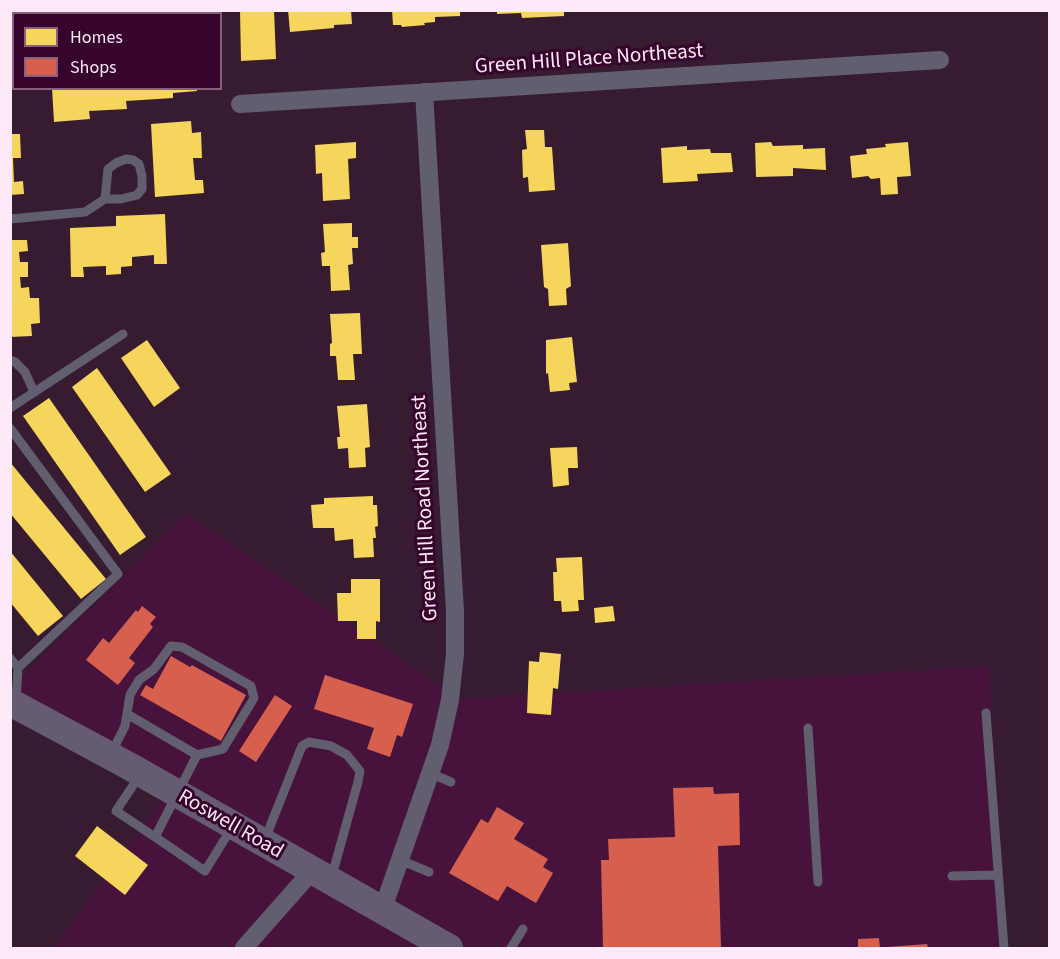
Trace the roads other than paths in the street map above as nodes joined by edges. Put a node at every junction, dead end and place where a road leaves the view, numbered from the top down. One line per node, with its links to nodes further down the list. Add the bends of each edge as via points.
1 (940, 60): 2 (street, Green Hill Place Northeast)
2 (424, 92): 3 (street, Green Hill Place Northeast); 20 (street, Green Hill Road Northeast, via 455,611 450,700)
3 (240, 104)
4 (105, 199): 4 (lane, via 137,195 142,189 139,164 133,159 116,163 108,170); 5 (lane, via 85,212)
5 (10, 219)
6 (123, 334): 8 (lane)
7 (10, 360): 8 (lane, via 25,372)
8 (34, 392): 9 (lane)
9 (10, 408)
10 (10, 428): 12 (lane, via 118,574)
11 (10, 658): 12 (lane)
12 (18, 668): 13 (lane)
13 (13, 704): 17 (main road, Roswell Road)
14 (986, 713): 28 (lane)
15 (127, 714): 17 (lane); 18 (lane); 18 (lane, via 130,695 139,680 154,669 171,645 182,647 251,686 254,699 223,749)
16 (808, 728): 31 (lane)
17 (110, 756): 19 (main road, Roswell Road)
18 (197, 756): 22 (lane)
19 (141, 773): 22 (main road, Roswell Road); 24 (lane, via 116,811)
20 (430, 773): 21 (lane); 26 (street, Green Hill Road Northeast)
21 (451, 782)
22 (177, 794): 23 (main road, Roswell Road); 24 (lane)
23 (233, 826): 24 (lane, via 205,871); 25 (main road, Roswell Road)
24 (155, 837)
25 (263, 844): 29 (main road, Roswell Road); 29 (lane, via 302,746 309,742 331,746 347,755 360,771)
26 (400, 861): 27 (lane); 32 (street, Green Hill Road Northeast)
27 (429, 872)
28 (998, 875): 30 (lane); 37 (lane)
29 (321, 876): 32 (main road, Roswell Road); 34 (street)
30 (952, 876)
31 (818, 882)
32 (382, 911): 35 (main road, Roswell Road)
33 (523, 929): 36 (lane)
34 (244, 948)
35 (449, 948)
36 (511, 948)
37 (1004, 948)

